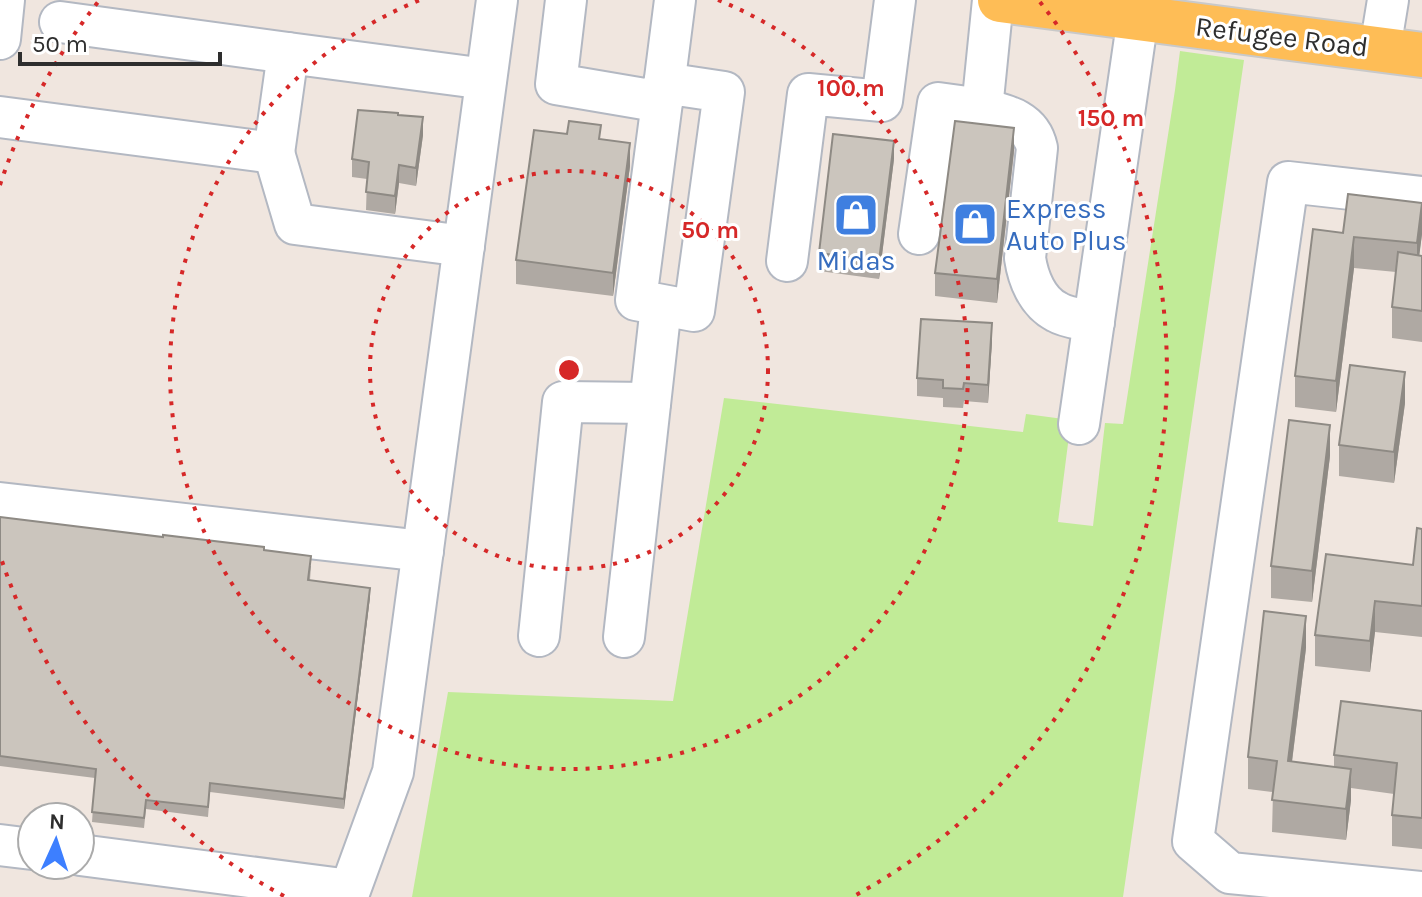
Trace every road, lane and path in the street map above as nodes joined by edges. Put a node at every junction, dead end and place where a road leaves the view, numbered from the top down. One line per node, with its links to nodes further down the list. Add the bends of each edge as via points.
1 (497, 0): 12 (street)
2 (566, 0): 13 (street, via 556,84)
3 (675, 0): 13 (street)
4 (895, 0): 20 (street, via 882,101 808,94)
5 (993, 0): 14 (street)
6 (1000, 0): 8 (main road, Refugee Road)
7 (1388, 0): 10 (street)
8 (1138, 17): 10 (main road, Refugee Road); 22 (street)
9 (60, 22): 11 (street)
10 (1401, 52)
11 (288, 53): 12 (street); 16 (street)
12 (486, 79): 19 (street)
13 (663, 92): 21 (street, via 636,300); 21 (street, via 724,92 694,311)
14 (982, 109): 18 (street, via 938,103); 22 (street, via 1020,121 1035,139 1025,258 1037,294 1058,313)
15 (0, 117): 16 (street)
16 (274, 153): 19 (street, via 295,224)
17 (1422, 197): 30 (street, via 1288,182 1193,841 1230,873)
18 (919, 234)
19 (464, 246): 26 (street)
20 (787, 261)
21 (661, 306): 23 (street)
22 (1094, 322): 24 (street)
23 (650, 403): 27 (street, via 563,402); 28 (street)
24 (1079, 424)
25 (0, 503): 26 (street)
26 (423, 551): 29 (street, via 393,772 350,890)
27 (539, 636)
28 (624, 637)
29 (96, 857)
30 (1422, 892)

